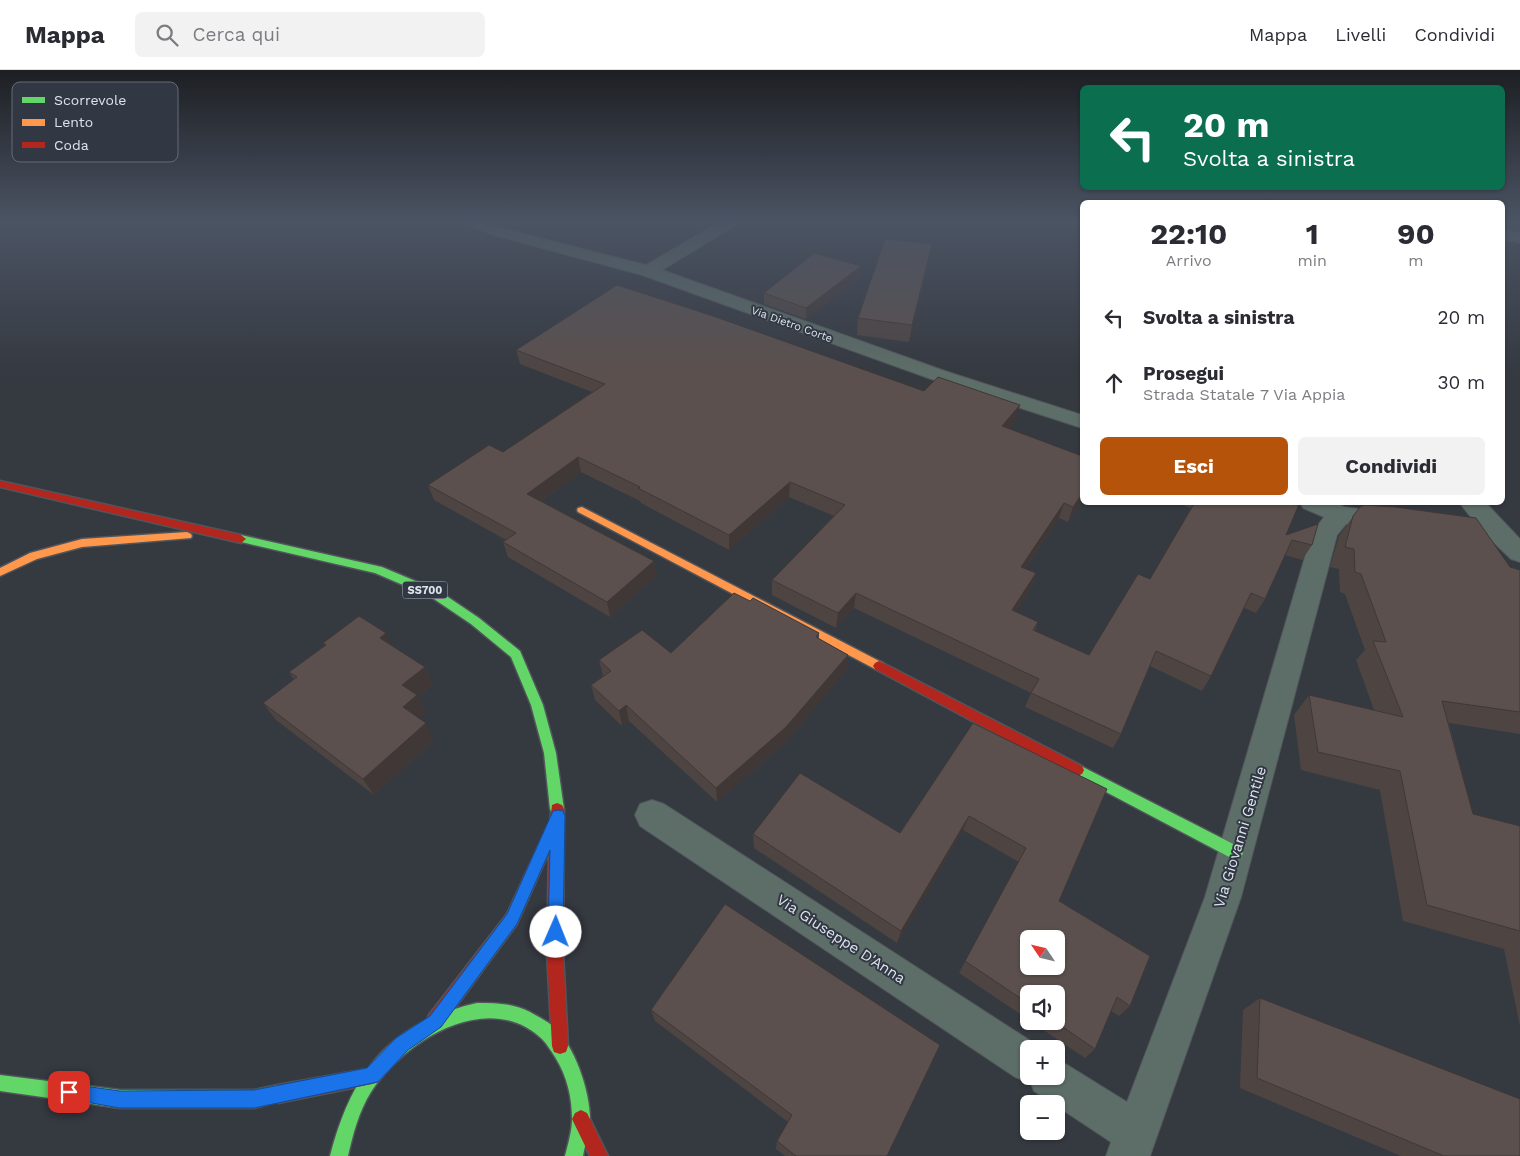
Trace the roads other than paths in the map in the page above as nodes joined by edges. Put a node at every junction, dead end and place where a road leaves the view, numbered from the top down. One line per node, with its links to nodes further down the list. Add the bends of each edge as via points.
1 (650, 272): 2 (street, Via Dietro Corte, via 920,369)
2 (1080, 421)
3 (0, 484): 10 (main road)
4 (1474, 505): 9 (street)
5 (1326, 509): 7 (street); 15 (street, Via Giovanni Gentile, via 1325,533)
6 (582, 510): 15 (main road)
7 (1380, 517)
8 (1426, 522): 9 (street)
9 (1497, 532): 11 (street)
10 (216, 534): 12 (main road, SS700, via 82,543 34,556); 14 (main road, SS700, via 378,570 435,594 516,654 537,705 550,753)
11 (1520, 553)
12 (0, 572)
13 (652, 815): 18 (street, Via Giuseppe D'Anna)
14 (558, 816): 16 (main road, via 512,919); 17 (main road, SS700, via 555,952)
15 (1236, 853): 23 (street, Via Giovanni Gentile, via 1223,897)
16 (435, 1021): 17 (main road, via 464,1012 492,1009 519,1014 541,1026); 19 (main road, via 402,1044)
17 (560, 1046): 22 (main road, via 576,1079)
18 (1020, 1057)
19 (372, 1076): 20 (main road, via 254,1099 120,1099); 24 (main road, via 349,1118)
20 (0, 1083)
21 (1060, 1085): 23 (street)
22 (581, 1119): 25 (main road); 26 (main road)
23 (1131, 1145)
24 (338, 1156)
25 (574, 1156)
26 (599, 1156)

